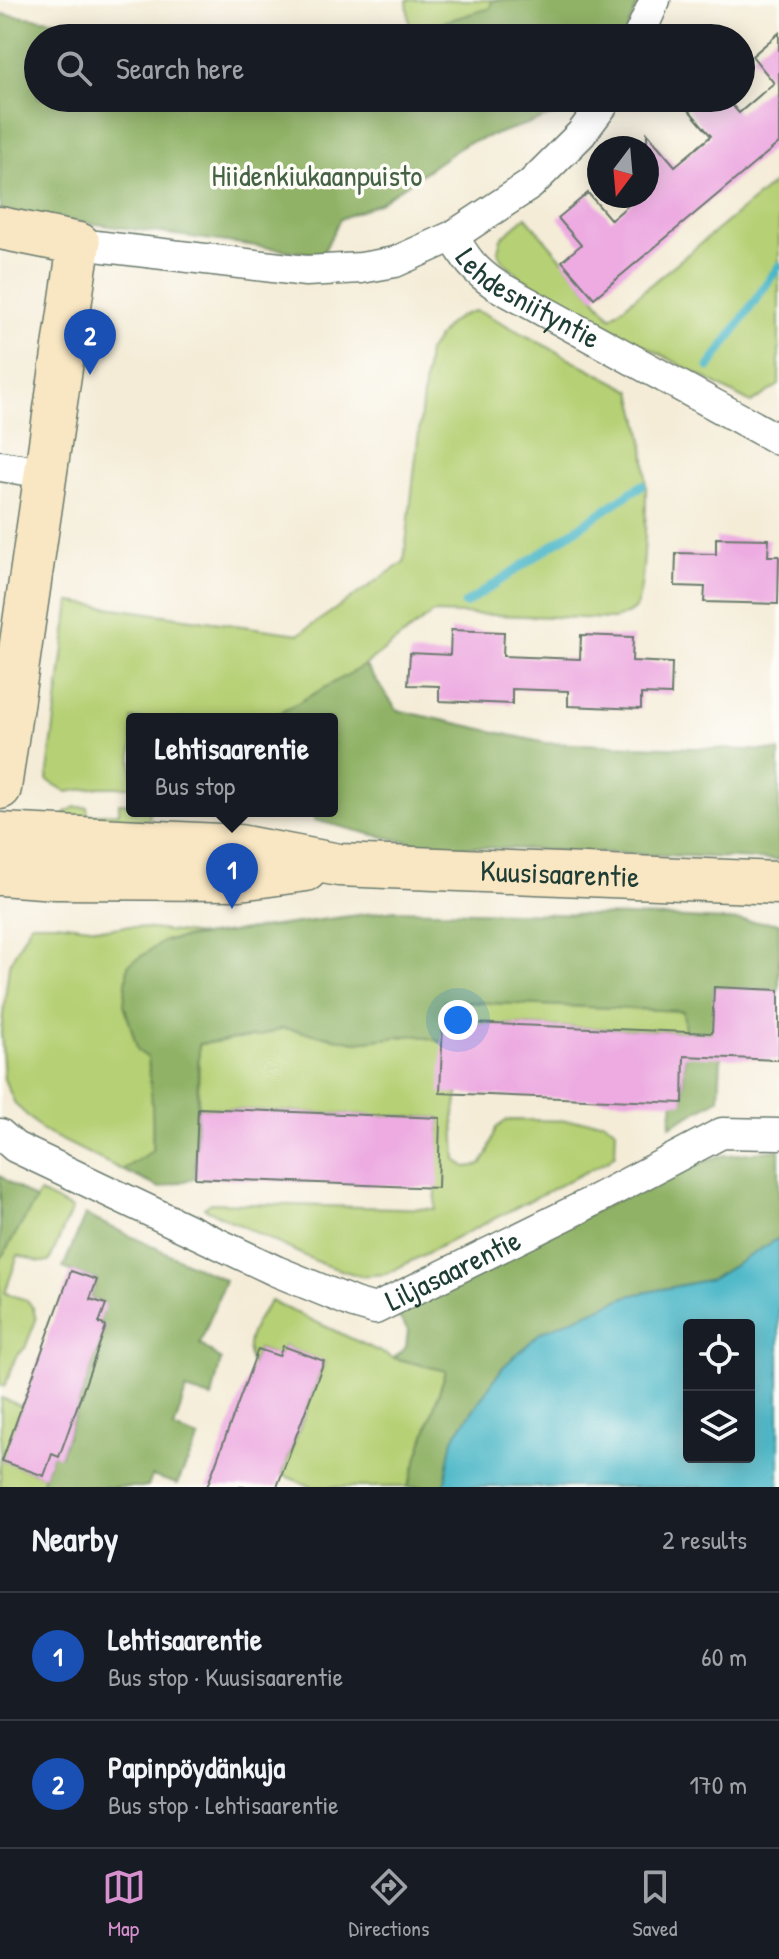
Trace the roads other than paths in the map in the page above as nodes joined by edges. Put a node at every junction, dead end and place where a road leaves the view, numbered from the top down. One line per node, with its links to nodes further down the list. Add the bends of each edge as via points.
1 (655, 0): 2 (street)
2 (644, 24)
3 (598, 112): 5 (street, via 530,185)
4 (0, 228): 6 (main road)
5 (453, 236): 6 (street, Lehdesniityntie, via 395,262 306,271); 7 (street, Lehdesniityntie, via 467,261 496,285)
6 (79, 244): 9 (main road)
7 (779, 440)
8 (0, 466): 9 (street)
9 (45, 473): 10 (main road)
10 (0, 788)
11 (0, 834): 12 (main road, Kuusisaarentie, via 239,846)
12 (339, 865): 13 (main road, Kuusisaarentie, via 239,879); 14 (main road, Kuusisaarentie)
13 (0, 874)
14 (779, 883)
15 (0, 1134): 16 (street, Liljasaarentie, via 15,1147 276,1271 375,1309 722,1133)
16 (779, 1134)

